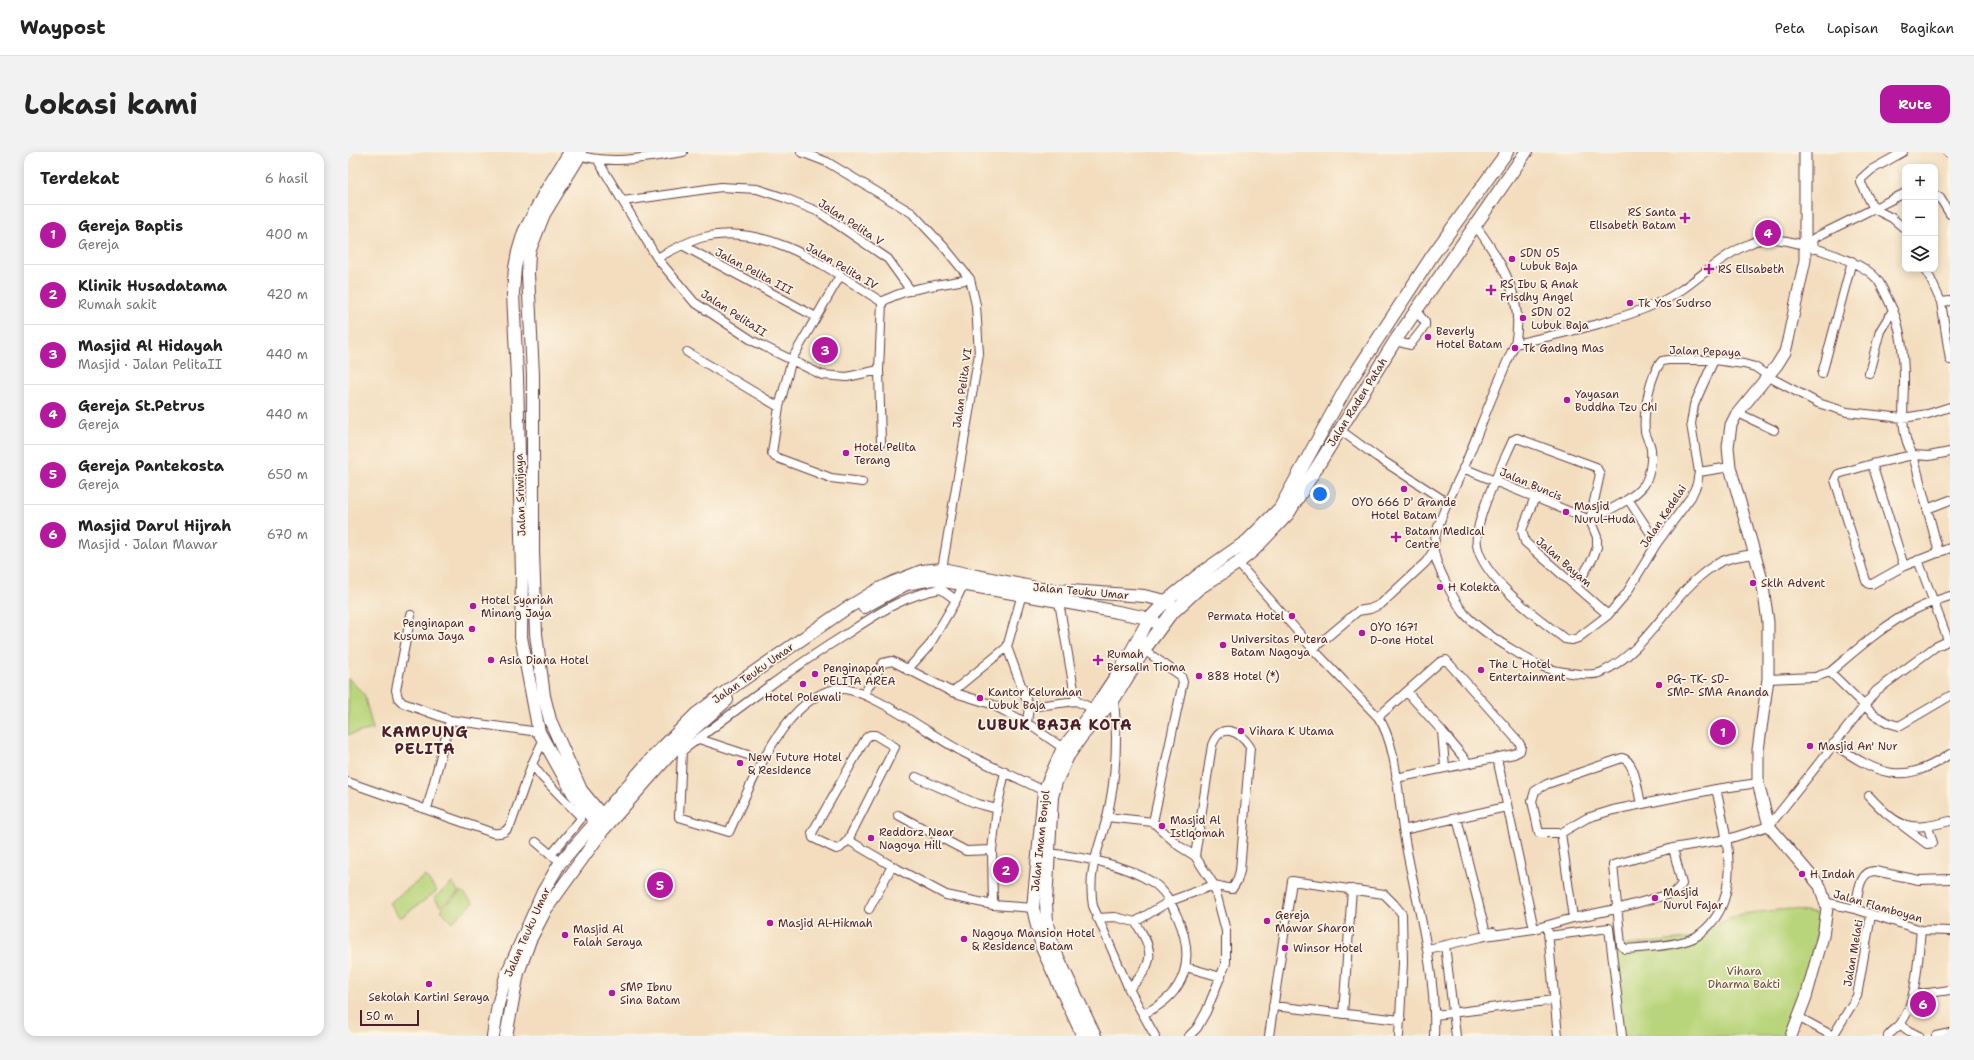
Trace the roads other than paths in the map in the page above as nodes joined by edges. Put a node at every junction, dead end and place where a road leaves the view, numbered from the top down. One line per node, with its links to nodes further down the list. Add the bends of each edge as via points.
1 (684, 152): 8 (street, via 626,160)
2 (801, 152): 24 (street, Jalan Pelita VI, via 826,162 912,213)
3 (1507, 152): 18 (main road, Jalan Raden Patah)
4 (1526, 152): 14 (main road, Jalan Raden Patah)
5 (1805, 152): 17 (street)
6 (1903, 152): 12 (street, via 1871,170 1861,179)
7 (575, 153): 8 (street); 44 (main road, Jalan Sriwijaya, via 544,214 530,252 528,274); 45 (main road, Jalan Sriwijaya, via 531,219 518,252 513,294)
8 (597, 159): 11 (street, Jalan PelitaII)
9 (1902, 194): 12 (street)
10 (1938, 197): 13 (street)
11 (623, 201): 19 (street, Jalan PelitaII); 25 (street, Jalan Pelita V, via 720,187 757,189 819,212 888,259)
12 (1874, 208): 15 (street); 17 (street, via 1816,237)
13 (1950, 214)
14 (1475, 225): 21 (main road, Jalan Raden Patah); 31 (street, via 1499,259 1512,292 1518,317)
15 (1902, 226)
16 (682, 245): 19 (street, Jalan Pelita IV); 23 (street, Jalan Pelita IV, via 704,237 724,234 754,236 771,240); 30 (street, Jalan Pelita III)
17 (1810, 248): 20 (street); 31 (street, via 1776,239 1750,243 1659,303 1606,321); 39 (street, via 1788,340 1784,352)
18 (1432, 256): 21 (main road); 77 (main road, Jalan Raden Patah, via 1347,386 1280,508 1248,541)
19 (658, 258): 33 (street, Jalan PelitaII, via 694,302 753,341)
20 (1852, 262): 29 (street, via 1866,268 1877,278); 38 (street)
21 (1447, 267): 46 (main road, Jalan Raden Patah, via 1395,341)
22 (1927, 272): 28 (street)
23 (840, 276): 27 (street, Jalan Pelita IV); 30 (street)
24 (970, 279): 25 (street); 71 (street, Jalan Pelita VI, via 976,305 979,354)
25 (911, 291): 27 (street)
26 (1950, 301): 28 (street)
27 (882, 302): 36 (street, Jalan Pelita IV)
28 (1941, 302): 35 (street)
29 (1893, 310): 37 (street, via 1880,331); 43 (street, via 1901,338)
30 (816, 317): 33 (street)
31 (1515, 344): 53 (street)
32 (687, 352): 41 (street)
33 (792, 359): 36 (street, Jalan PelitaII, via 822,375 836,378); 41 (street)
34 (1714, 360): 39 (street, Jalan Pepaya, via 1755,367); 54 (street, Jalan Kedelai, via 1694,405 1691,424); 58 (street, Jalan Pepaya, via 1668,360 1657,366 1645,419 1645,432 1651,448 1649,472 1643,485)
35 (1950, 360)
36 (879, 370): 48 (street, Jalan Pelita IV)
37 (1869, 373)
38 (1822, 374)
39 (1769, 376): 42 (street); 43 (street, Jalan Pepaya, via 1805,397 1834,409)
40 (1950, 406): 43 (street, Jalan Pepaya, via 1928,414)
41 (779, 407): 56 (street, via 772,451 775,457 831,478)
42 (1738, 413): 47 (street); 52 (street, via 1729,435)
43 (1903, 418): 50 (street, via 1908,447)
44 (533, 424): 45 (main road); 79 (main road, Jalan Sriwijaya)
45 (517, 425): 78 (main road, Jalan Sriwijaya)
46 (1340, 430): 60 (street); 69 (main road, Jalan Raden Patah, via 1279,526)
47 (1774, 430)
48 (881, 443)
49 (1950, 452): 50 (street, via 1929,456)
50 (1913, 455): 51 (street); 61 (street)
51 (1872, 464): 70 (street); 70 (street, via 1838,474 1835,478 1866,582 1872,584)
52 (1730, 467): 54 (street); 67 (street)
53 (1463, 468): 55 (street, Jalan Buncis); 60 (street)
54 (1699, 472): 63 (street, Jalan Kedelai, via 1691,497)
55 (1496, 481): 57 (street, Jalan Buncis); 62 (street, via 1516,438 1596,467 1600,474); 84 (street, Jalan Kedelai, via 1478,525 1477,545 1483,562 1511,595 1565,639 1578,638)
56 (862, 482)
57 (1535, 497): 62 (street, Jalan Buncis); 73 (street, Jalan Bayam, via 1522,530 1525,542)
58 (1628, 499): 62 (street, Jalan Pepaya); 63 (street)
59 (1950, 500): 61 (street)
60 (1448, 503): 65 (street, via 1435,538)
61 (1927, 509): 66 (street)
62 (1590, 520): 73 (street, via 1597,537 1597,547)
63 (1657, 544): 84 (street, Jalan Kedelai, via 1631,588)
64 (1950, 548): 66 (street)
65 (1434, 550): 67 (street, via 1443,577 1464,613 1499,642 1539,666 1581,673 1600,673 1625,658 1651,632 1677,598 1715,565 1733,557); 89 (street, via 1426,562 1381,604 1358,611)
66 (1939, 553): 68 (street)
67 (1755, 554): 93 (street, via 1768,622)
68 (1918, 560): 70 (street); 81 (street)
69 (1238, 563): 82 (main road, Jalan Raden Patah, via 1198,589); 89 (street)
70 (1904, 566)
71 (942, 569): 77 (main road, Jalan Teuku Umar, via 1041,590 1144,596); 135 (main road, Jalan Teuku Umar, via 922,571 877,590 844,610 696,714 658,753)
72 (964, 583): 74 (main road, Jalan Teuku Umar); 76 (street); 110 (main road, Jalan Teuku Umar, via 933,579 906,584 851,614 731,697 687,735)
73 (1576, 587): 84 (street, Jalan Bayam)
74 (1022, 594): 80 (main road, Jalan Teuku Umar); 88 (street)
75 (1950, 596): 81 (street)
76 (956, 600): 91 (street, via 929,646); 108 (street, via 940,589 925,591 880,612 749,699)
77 (1166, 601): 82 (main road, Jalan Teuku Umar); 85 (main road, Jalan Raden Patah)
78 (521, 602): 79 (main road); 107 (main road, Jalan Sriwijaya, via 521,637)
79 (535, 602): 135 (main road, Jalan Sriwijaya, via 538,650 550,720 581,790)
80 (1059, 602): 85 (main road, Jalan Teuku Umar); 99 (street)
81 (1934, 602): 87 (street); 92 (street, via 1911,611 1890,625)
82 (1176, 609): 86 (main road, Jalan Raden Patah)
83 (411, 615): 104 (street, via 396,690 398,698 403,703)
84 (1608, 615)
85 (1149, 619): 86 (main road, Jalan Teuku Umar); 102 (main road, Jalan Imam Bonjol, via 1126,661)
86 (1161, 626): 90 (main road, Jalan Imam Bonjol)
87 (1949, 640): 100 (street, via 1935,647 1876,691)
88 (1007, 647): 94 (street); 101 (street)
89 (1313, 649): 103 (street)
90 (1144, 650): 98 (main road, Jalan Imam Bonjol); 134 (street, via 1181,676 1183,682)
91 (907, 670): 94 (street); 96 (street, via 892,661 883,663)
92 (1830, 672): 93 (street, via 1815,677); 100 (street)
93 (1768, 679): 122 (street, via 1758,750)
94 (952, 692): 105 (street, via 991,704)
95 (1407, 692): 103 (street); 106 (street); 113 (street, via 1440,662 1449,662 1521,746 1517,753)
96 (864, 694): 114 (street, via 846,688 819,695 798,711 784,727); 118 (street, via 958,750)
97 (1950, 696): 100 (street, via 1899,726 1880,719)
98 (1114, 700): 131 (street, via 1116,757); 146 (main road, Jalan Imam Bonjol, via 1081,737 1068,756 1056,782 1052,797)
99 (1076, 702): 101 (street); 102 (street)
100 (1864, 704): 109 (street)
101 (1029, 707): 105 (street)
102 (1094, 709): 111 (main road, Jalan Imam Bonjol)
103 (1378, 717): 120 (street, via 1385,728)
104 (450, 720): 107 (street); 128 (street)
105 (1027, 723): 111 (street)
106 (1442, 731): 115 (street); 117 (street)
107 (541, 736): 116 (street); 135 (main road, Jalan Sriwijaya, via 573,793)
108 (699, 739): 110 (street); 114 (street)
109 (1834, 744): 112 (street, via 1862,763 1901,774 1923,769); 136 (street)
110 (681, 748): 114 (street, via 679,817 729,832); 135 (main road, Jalan Teuku Umar)
111 (1063, 748): 124 (main road, Jalan Imam Bonjol)
112 (1950, 754)
113 (1497, 758): 115 (street); 127 (street)
114 (763, 760)
115 (1468, 763): 117 (street)
116 (532, 764): 128 (street, via 511,824 502,834); 147 (street, via 580,816 580,820)
117 (1445, 767): 120 (street)
118 (1005, 772): 124 (street); 129 (street)
119 (916, 777): 129 (street, via 975,803)
120 (1396, 778): 139 (street)
121 (348, 782): 128 (street)
122 (1758, 783): 123 (street); 136 (street)
123 (1716, 790): 126 (street); 141 (street)
124 (1044, 791): 158 (main road, Jalan Imam Bonjol)
125 (1869, 796): 137 (street, via 1886,815)
126 (1641, 804): 140 (street, via 1587,818); 140 (street, via 1632,765 1628,760 1622,758 1598,765 1546,784 1535,791 1532,800 1539,833)
127 (1506, 807): 132 (street); 167 (street)
128 (427, 809)
129 (997, 809): 145 (street)
130 (898, 815): 145 (street, via 966,851)
131 (1107, 817): 134 (street); 149 (street)
132 (1457, 818): 139 (street); 167 (street, via 1485,930 1489,933)
133 (1950, 821): 138 (street)
134 (1153, 822): 148 (street, via 1179,846)
135 (602, 824): 150 (main road, Jalan Teuku Umar); 189 (main road, Jalan Teuku Umar, via 546,909 530,940 518,973)
136 (1768, 826): 141 (street); 156 (street, via 1820,886)
137 (1902, 826): 138 (street); 138 (street, via 1927,844 1933,842)
138 (1928, 827)
139 (1403, 830): 172 (street)
140 (1561, 832): 164 (street)
141 (1728, 839): 144 (street); 160 (street, via 1729,872 1725,900 1712,922 1696,937 1658,946 1625,949 1621,945)
142 (848, 840): 142 (street, via 895,747 875,735 866,738 816,825 812,837 838,849); 151 (street)
143 (536, 842): 147 (street)
144 (1673, 848): 160 (street, via 1613,865); 160 (street, via 1682,884 1679,888 1674,893)
145 (992, 850): 157 (street)
146 (1050, 853): 149 (street); 191 (main road, Jalan Imam Bonjol, via 1047,924 1053,947)
147 (551, 855): 150 (street)
148 (1195, 856): 153 (street); 153 (street, via 1212,745 1220,732 1228,730 1238,733 1250,747 1240,871 1232,889)
149 (1094, 859): 155 (street, via 1152,882); 163 (street, via 1091,894)
150 (560, 863): 188 (main road, Jalan Teuku Umar, via 543,892 506,976)
151 (892, 866): 157 (street, via 946,895); 159 (street)
152 (1950, 879): 161 (street, via 1919,880 1869,871 1863,877)
153 (1214, 885): 155 (street); 174 (street, via 1226,931 1226,963)
154 (1352, 889): 179 (street, via 1292,881); 182 (street); 185 (street, via 1384,894 1402,914 1404,939)
155 (1170, 901): 165 (street); 173 (street, via 1182,928)
156 (1824, 902): 161 (street, Jalan Flamboyan); 184 (street, via 1827,908 1823,936)
157 (993, 906): 158 (street)
158 (1033, 908): 190 (main road, Jalan Imam Bonjol, via 1042,948)
159 (869, 909)
160 (1616, 909): 164 (street)
161 (1855, 909): 162 (street, Jalan Flamboyan)
162 (1871, 915): 168 (street, Jalan Flamboyan); 201 (street, Jalan Melati, via 1857,996)
163 (1098, 918): 165 (street, via 1115,917); 175 (street)
164 (1573, 918): 166 (street)
165 (1135, 922): 175 (street, via 1146,937 1150,961 1140,978)
166 (1547, 925): 167 (street); 170 (street)
167 (1533, 926): 171 (street)
168 (1921, 930): 169 (street, Jalan Flamboyan); 177 (street)
169 (1950, 931)
170 (1548, 936): 178 (street); 199 (street, via 1609,928)
171 (1444, 945): 172 (street); 180 (street)
172 (1428, 949): 183 (street)
173 (1186, 967): 174 (street); 181 (street, via 1178,987 1163,1003)
174 (1221, 977): 193 (street, via 1206,1012)
175 (1128, 989): 181 (street)
176 (1950, 990): 177 (street)
177 (1914, 995): 186 (street)
178 (1554, 1000): 180 (street); 198 (street)
179 (1273, 1006): 182 (street); 194 (street)
180 (1454, 1013): 183 (street); 197 (street)
181 (1143, 1014): 192 (street)
182 (1343, 1014): 185 (street)
183 (1435, 1015): 196 (street)
184 (1798, 1017): 200 (street); 201 (street)
185 (1401, 1020): 195 (street)
186 (1901, 1024): 202 (street); 203 (street)
187 (1950, 1033): 204 (street)
188 (493, 1036)
189 (506, 1036)
190 (1083, 1036)
191 (1095, 1036)
192 (1155, 1036)
193 (1189, 1036)
194 (1269, 1036)
195 (1399, 1036)
196 (1434, 1036)
197 (1456, 1036)
198 (1558, 1036)
199 (1622, 1036)
200 (1791, 1036)
201 (1833, 1036)
202 (1888, 1036)
203 (1919, 1036)
204 (1936, 1036)

